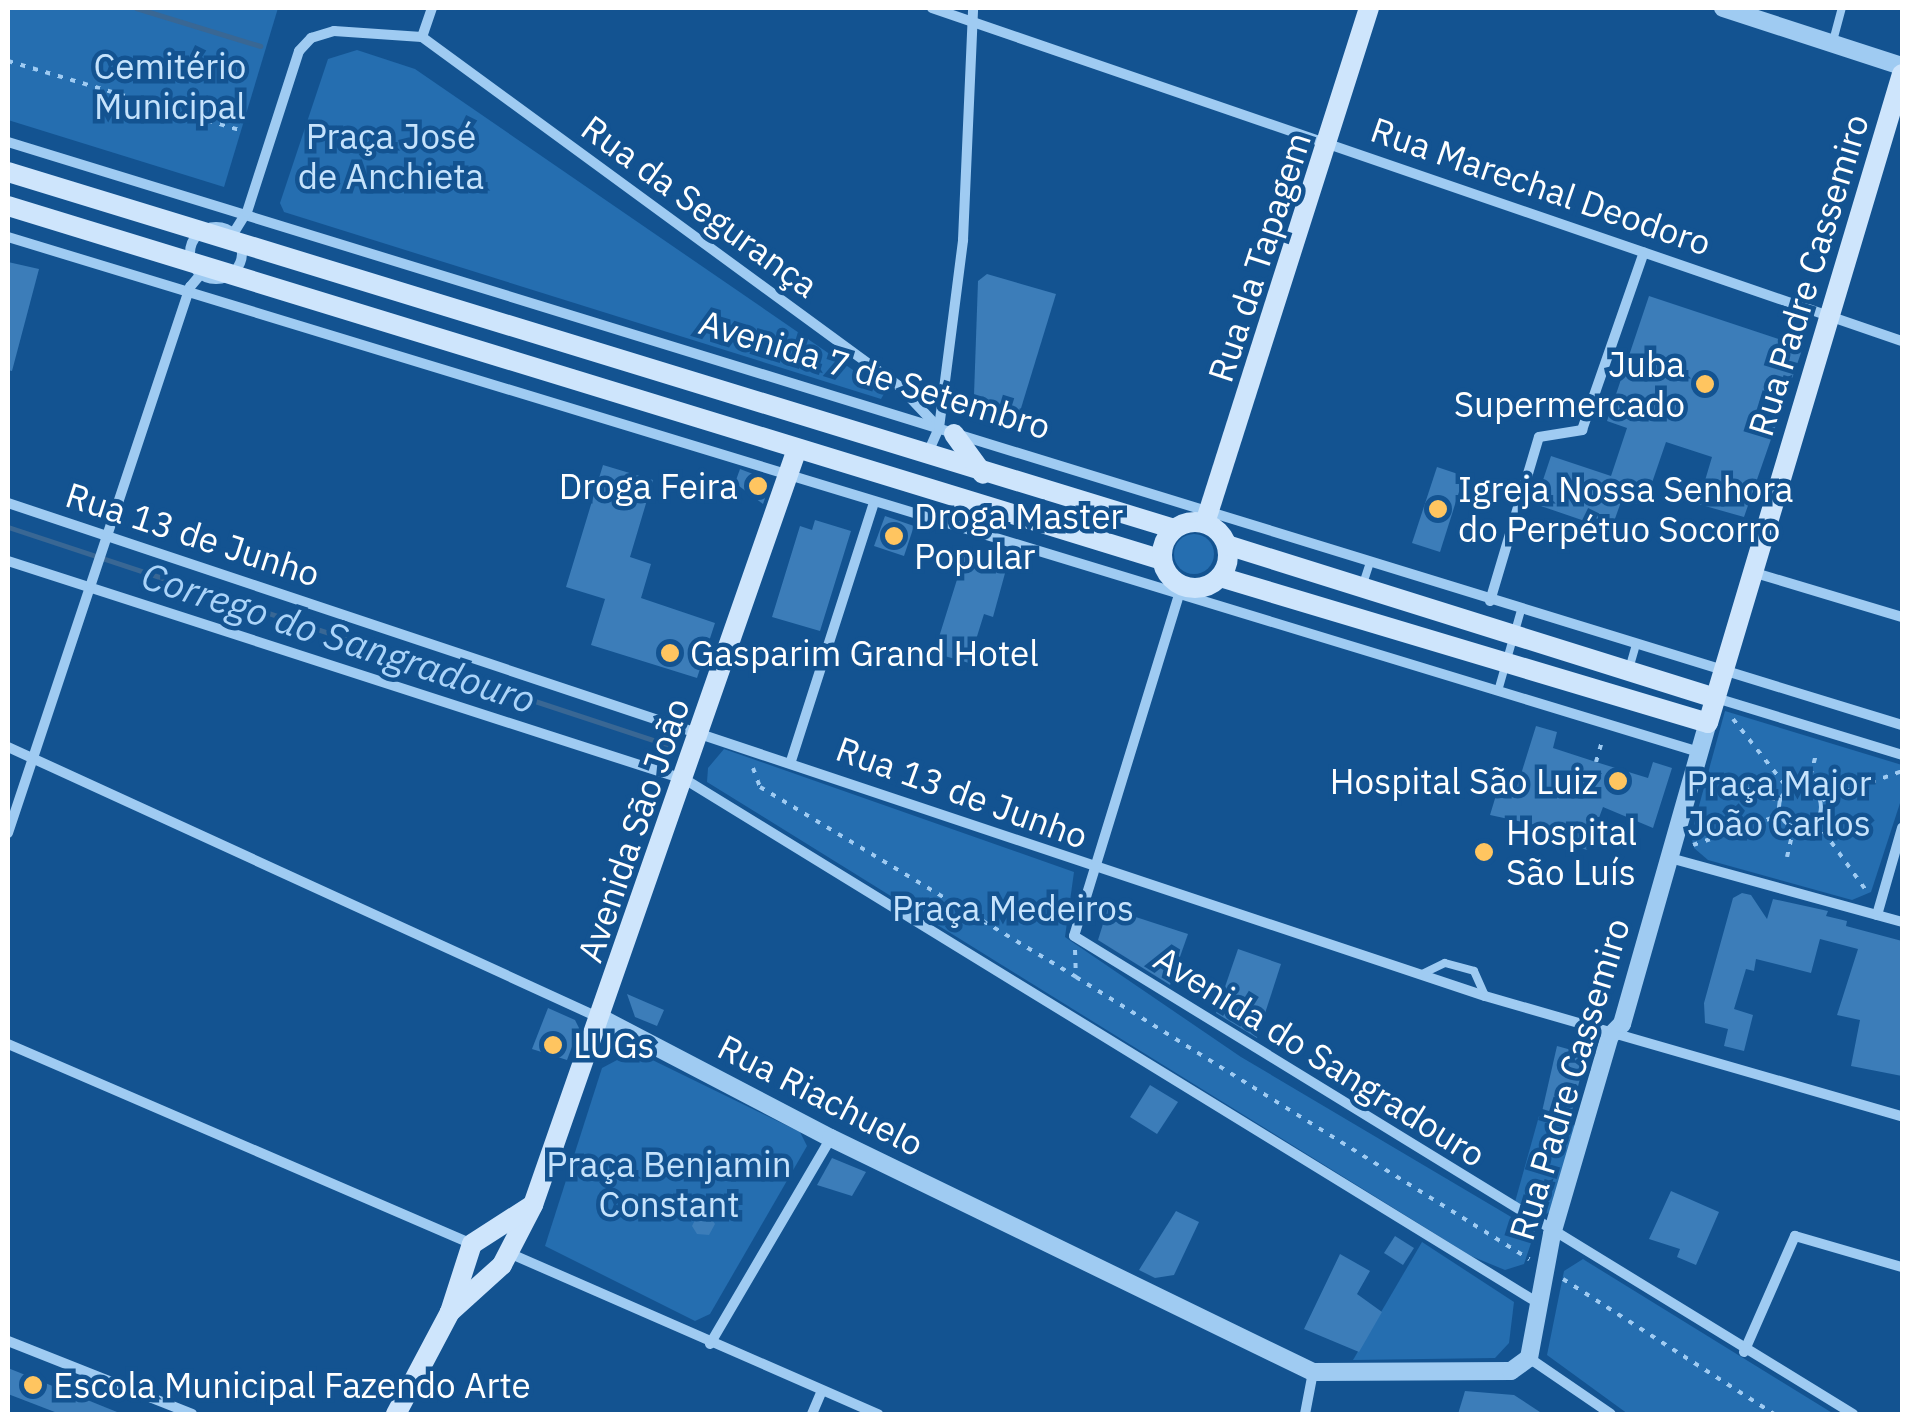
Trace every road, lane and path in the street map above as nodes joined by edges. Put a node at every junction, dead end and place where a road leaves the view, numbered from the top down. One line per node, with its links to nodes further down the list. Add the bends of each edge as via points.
1 (432, 8): 8 (street)
2 (932, 8): 7 (street, Rua Marechal Deodoro)
3 (973, 8): 7 (street)
4 (1369, 8): 14 (main road, Rua da Tapagem)
5 (1723, 8): 9 (street)
6 (1842, 8): 9 (lane)
7 (972, 21): 14 (street, Rua Marechal Deodoro); 32 (street)
8 (422, 37): 18 (street, via 334,31 310,38 299,51); 32 (street, Rua da Segurança, via 899,386)
9 (1832, 45): 11 (street)
10 (8, 60): 13 (path)
11 (1902, 66)
12 (1902, 74): 28 (main road, Rua Padre Cassemiro)
13 (240, 130)
14 (1331, 140): 22 (street, Rua Marechal Deodoro); 40 (main road, Rua da Tapagem)
15 (8, 142): 18 (street, Avenida 7 de Setembro)
16 (8, 172): 19 (main road, Avenida 7 de Setembro)
17 (8, 206): 23 (main road)
18 (247, 212): 21 (street); 25 (street, Avenida 7 de Setembro)
19 (202, 231): 21 (main road, Avenida 7 de Setembro); 23 (street, via 190,248)
20 (8, 237): 26 (street)
21 (236, 237): 24 (street, via 242,254); 27 (main road, Avenida 7 de Setembro)
22 (1644, 252): 28 (street, Rua Marechal Deodoro); 52 (street, via 1582,430 1539,437)
23 (196, 268): 24 (main road); 26 (street)
24 (231, 274): 30 (main road)
25 (478, 285): 27 (street); 32 (street, Avenida 7 de Setembro)
26 (190, 287): 31 (street); 42 (street)
27 (468, 314): 34 (main road, Avenida 7 de Setembro)
28 (1831, 317): 29 (street, Rua Marechal Deodoro); 47 (main road, Rua Padre Cassemiro)
29 (1902, 341)
30 (459, 342): 31 (street); 33 (main road)
31 (451, 370): 35 (street)
32 (946, 431): 34 (street); 36 (main road); 40 (street, Avenida 7 de Setembro)
33 (796, 449): 35 (main road, Avenida São João); 37 (main road)
34 (926, 458): 36 (main road, Avenida 7 de Setembro); 37 (main road)
35 (788, 474): 38 (street); 68 (main road, Avenida São João)
36 (983, 474): 41 (main road, Avenida 7 de Setembro)
37 (900, 478): 44 (main road)
38 (874, 502): 51 (street); 75 (street)
39 (8, 503): 42 (street, Rua 13 de Junho)
40 (1209, 518): 41 (main road); 43 (main road); 46 (street, Avenida 7 de Setembro)
41 (1174, 529): 44 (main road)
42 (110, 536): 49 (street); 68 (street, Rua 13 de Junho)
43 (1227, 545): 48 (main road); 50 (main road)
44 (1162, 560): 51 (main road)
45 (8, 561): 49 (street)
46 (1370, 562): 50 (lane); 52 (street, Avenida 7 de Setembro)
47 (1752, 572): 55 (street); 61 (main road, Rua Padre Cassemiro)
48 (1220, 576): 51 (main road); 54 (main road)
49 (92, 587): 74 (street); 80 (street)
50 (1361, 590): 56 (main road)
51 (1182, 591): 58 (street); 93 (street)
52 (1490, 600): 53 (street, Avenida 7 de Setembro)
53 (1521, 610): 56 (lane); 57 (street, Avenida 7 de Setembro)
54 (1354, 616): 58 (lane); 59 (main road)
55 (1902, 617)
56 (1514, 636): 59 (lane); 60 (main road)
57 (1636, 645): 60 (lane); 61 (street, Avenida 7 de Setembro)
58 (1345, 646): 62 (street)
59 (1506, 664): 62 (lane); 63 (main road)
60 (1628, 671): 64 (main road)
61 (1722, 671): 64 (main road, Rua Padre Cassemiro); 66 (street, Avenida 7 de Setembro)
62 (1498, 691): 67 (street)
63 (1621, 698): 65 (main road); 67 (lane)
64 (1723, 704): 65 (main road, Rua Padre Cassemiro); 73 (street); 82 (path)
65 (1708, 723): 71 (street, Rua Padre Cassemiro)
66 (1902, 725)
67 (1612, 726): 71 (street)
68 (702, 730): 75 (street, Rua 13 de Junho); 80 (main road, Avenida São João)
69 (1603, 738): 76 (path)
70 (8, 747): 74 (street, Rua Riachuelo)
71 (1700, 752): 92 (street, Rua Padre Cassemiro)
72 (1816, 755): 81 (path)
73 (1902, 755)
74 (34, 758): 89 (street); 101 (street, Rua Riachuelo)
75 (791, 761): 93 (street, Rua 13 de Junho)
76 (1596, 762)
77 (746, 763): 99 (path, via 758,771 760,787)
78 (1902, 771): 84 (path)
79 (1707, 775): 83 (path)
80 (686, 780): 101 (main road, Avenida São João); 114 (street)
81 (1807, 788): 82 (path); 84 (path)
82 (1789, 790): 83 (path)
83 (1780, 801): 85 (path)
84 (1820, 801): 86 (path)
85 (1780, 815): 87 (path); 90 (path)
86 (1816, 821): 87 (path); 94 (path)
87 (1794, 827): 91 (path)
88 (1902, 828): 95 (street)
89 (8, 833)
90 (1693, 846)
91 (1787, 856)
92 (1670, 858): 95 (street); 102 (street, Rua Padre Cassemiro, via 1622,1024)
93 (1098, 870): 97 (street); 98 (street, Rua 13 de Junho)
94 (1868, 894)
95 (1877, 915): 96 (street)
96 (1902, 922)
97 (1074, 936): 99 (path); 107 (street, Avenida do Sangradouro)
98 (1422, 974): 100 (street, Rua 13 de Junho); 100 (lane, via 1445,962 1474,972)
99 (1076, 977): 110 (path)
100 (1485, 996): 102 (street, Rua 13 de Junho)
101 (601, 1018): 105 (street, Rua Riachuelo); 106 (main road, Avenida São João)
102 (1610, 1036): 104 (street, Rua 13 de Junho); 107 (street, Rua Padre Cassemiro)
103 (8, 1044): 108 (street)
104 (1902, 1116)
105 (830, 1138): 117 (street); 120 (street, Rua Riachuelo)
106 (533, 1205): 108 (main road); 109 (main road, Avenida São João)
107 (1552, 1234): 114 (street, Rua Padre Cassemiro); 118 (street, Avenida do Sangradouro)
108 (476, 1244): 109 (main road); 112 (main road, via 480,1270); 115 (main road, Avenida São João)
109 (508, 1252): 112 (main road, Avenida São João); 117 (street)
110 (1527, 1258)
111 (1902, 1267): 118 (street, via 1795,1236)
112 (496, 1272): 115 (main road, Avenida São João)
113 (1563, 1280): 128 (path)
114 (1538, 1303): 119 (street, Rua Padre Cassemiro)
115 (450, 1312): 123 (main road, Avenida São João)
116 (8, 1341): 122 (street)
117 (710, 1344): 121 (street)
118 (1744, 1352): 129 (street, Avenida do Sangradouro)
119 (1529, 1358): 120 (street, Rua Riachuelo, via 1511,1370); 127 (street)
120 (1313, 1372): 126 (street)
121 (822, 1391): 124 (street); 125 (street)
122 (192, 1414)
123 (396, 1414)
124 (812, 1414)
125 (878, 1414)
126 (1305, 1414)
127 (1612, 1414)
128 (1774, 1414)
129 (1853, 1414)

